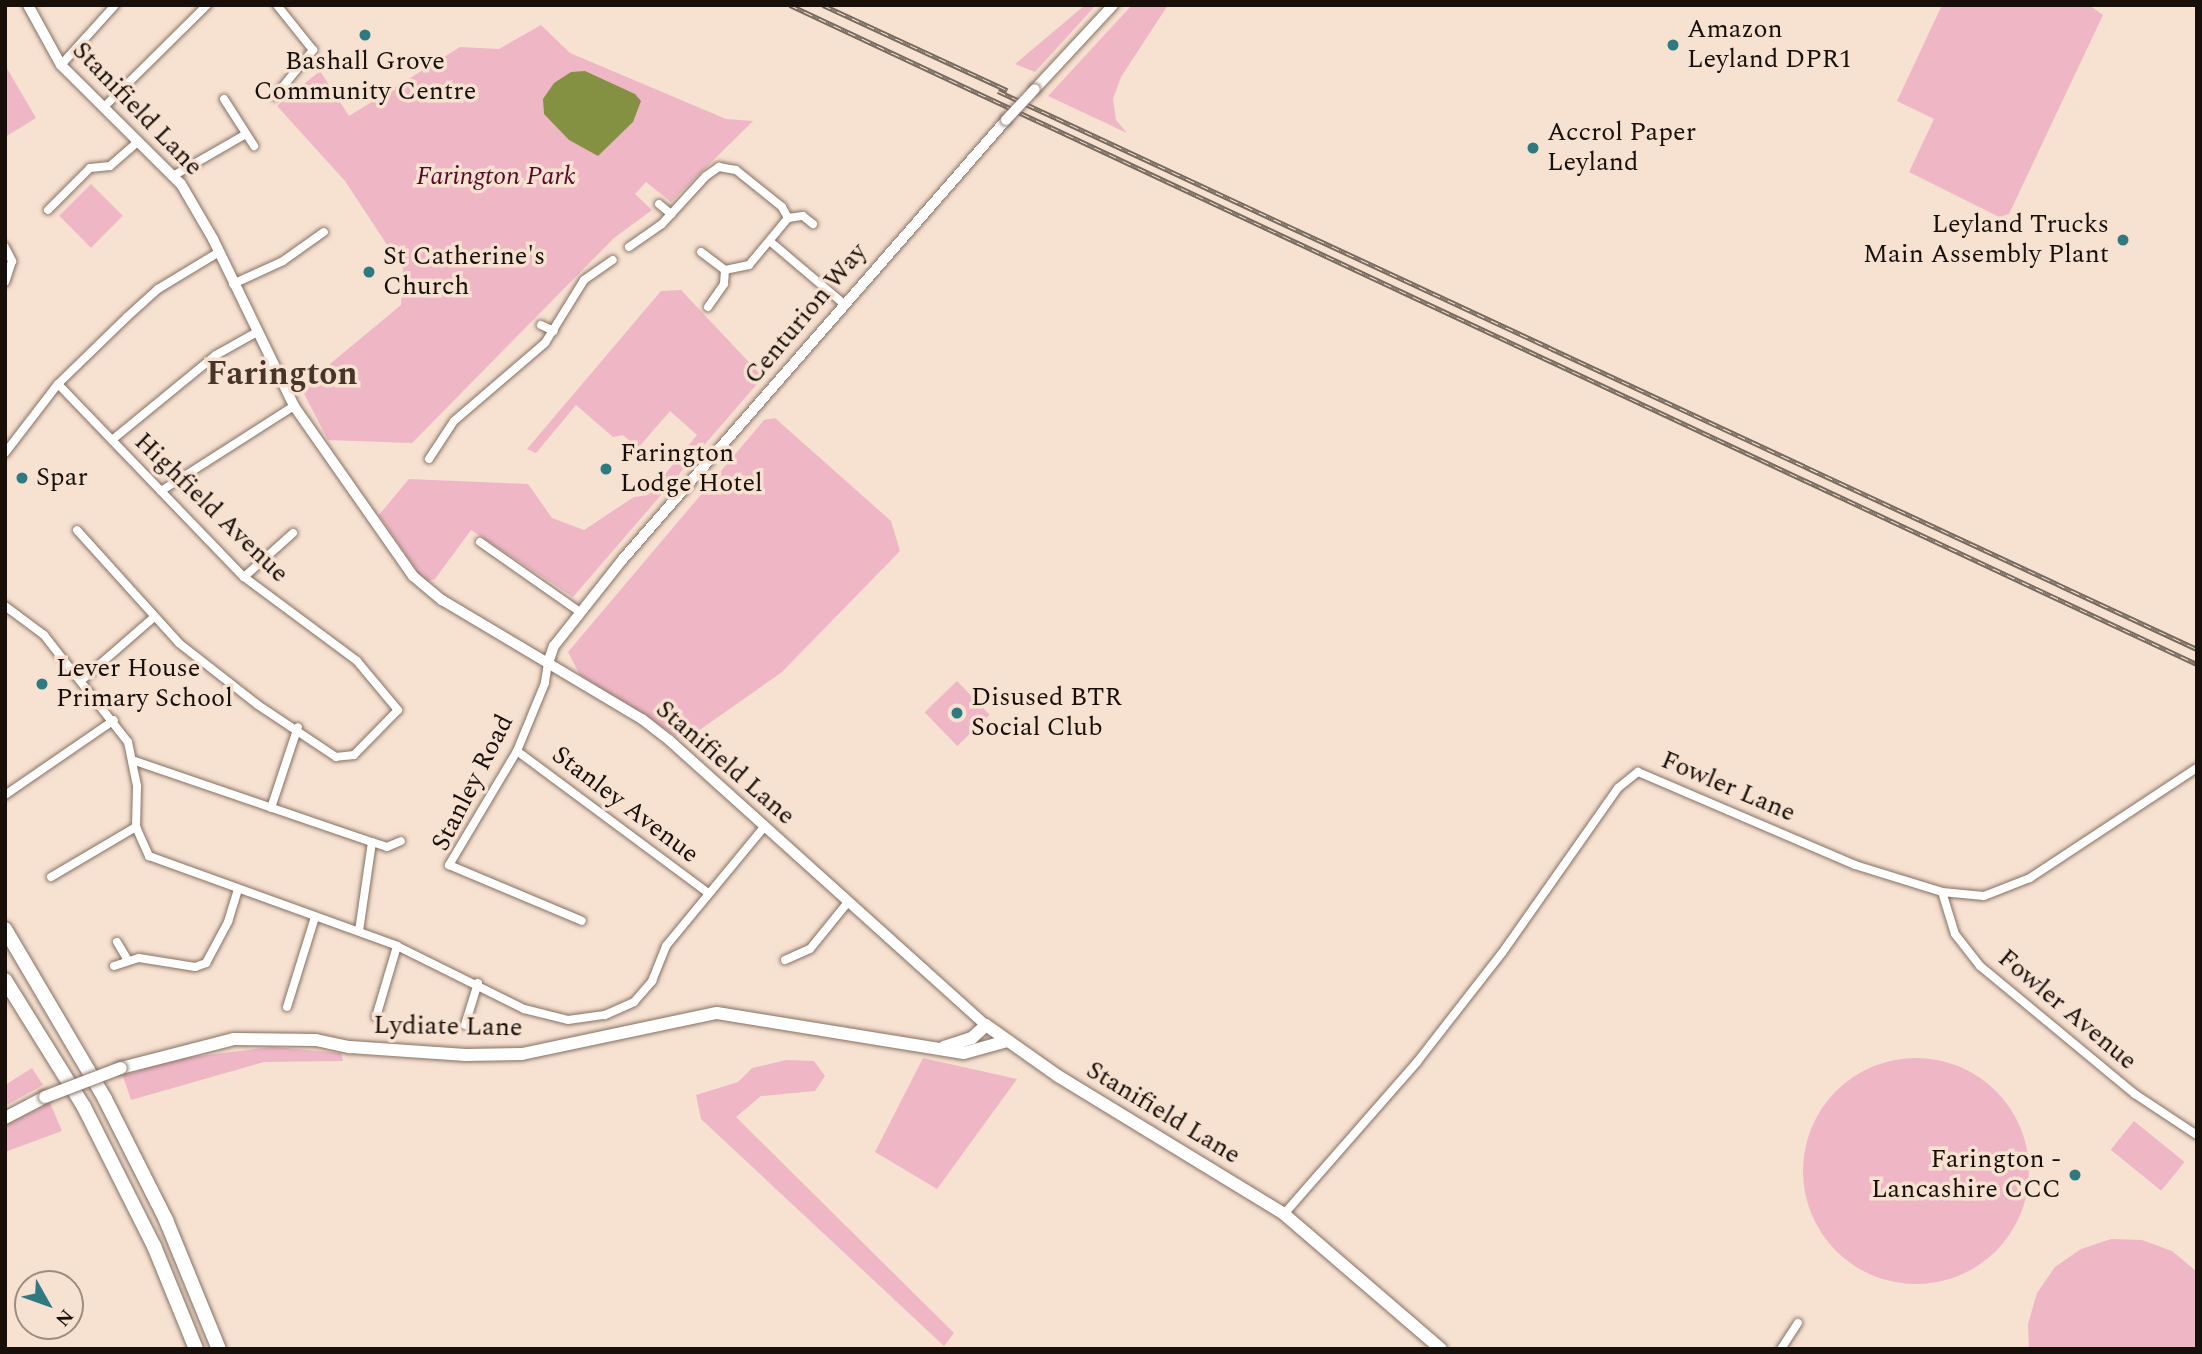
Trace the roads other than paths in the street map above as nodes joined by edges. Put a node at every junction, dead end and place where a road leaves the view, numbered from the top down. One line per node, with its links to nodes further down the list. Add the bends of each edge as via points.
1 (28, 5): 6 (main road, Stanifield Lane)
2 (207, 5): 9 (street)
3 (277, 5): 7 (street, via 313,50)
4 (1113, 5): 29 (main road, Centurion Way, bridge)
5 (110, 7): 6 (street)
6 (61, 65): 9 (main road, Stanifield Lane)
7 (275, 96)
8 (224, 99): 10 (street)
9 (105, 106): 11 (main road, Stanifield Lane)
10 (246, 134): 12 (street); 13 (street)
11 (139, 141): 13 (main road, Stanifield Lane); 15 (street, via 110,166 90,168)
12 (254, 146)
13 (173, 176): 23 (main road, Stanifield Lane)
14 (659, 204): 16 (street)
15 (48, 210)
16 (671, 214): 17 (street, via 705,176 727,167 782,206); 22 (street)
17 (788, 218): 18 (street, via 803,216); 20 (street)
18 (813, 224)
19 (324, 232): 28 (street, via 283,261)
20 (772, 243): 26 (street, via 749,265); 29 (street)
21 (5, 247): 27 (street, via 12,261)
22 (629, 247)
23 (219, 252): 28 (main road, Stanifield Lane); 34 (street, via 158,289)
24 (701, 252): 26 (street)
25 (612, 260): 32 (street, via 584,280)
26 (725, 270): 30 (street, via 724,284)
27 (5, 282)
28 (233, 284): 33 (main road, Stanifield Lane)
29 (844, 304): 45 (main road, Centurion Way)
30 (708, 307)
31 (541, 325): 32 (street)
32 (554, 331): 38 (street, via 503,382 454,421)
33 (255, 333): 35 (main road, Stanifield Lane); 36 (street, via 216,355)
34 (58, 384): 36 (street, Highfield Avenue); 37 (street)
35 (294, 406): 39 (street); 47 (main road, Stanifield Lane, via 413,576 442,600)
36 (111, 440): 39 (street, Highfield Avenue)
37 (5, 453)
38 (429, 459)
39 (161, 491): 43 (street, Highfield Avenue)
40 (77, 530): 46 (street)
41 (293, 533): 43 (street)
42 (480, 542): 45 (street)
43 (244, 577): 50 (street, Highfield Avenue, via 358,661 398,710 354,755 343,759)
44 (5, 606): 48 (street, via 44,635)
45 (580, 612): 47 (main road, Centurion Way, via 554,646)
46 (154, 617): 48 (street); 50 (street, via 206,666 258,705)
47 (548, 663): 51 (street, Stanley Road); 57 (main road, Stanifield Lane, via 642,719)
48 (83, 679): 49 (street)
49 (114, 720): 52 (street); 54 (street)
50 (298, 727): 55 (street)
51 (517, 751): 63 (street, Stanley Avenue); 66 (street, Stanley Road, via 449,865)
52 (135, 761): 55 (street); 56 (street)
53 (2197, 768): 62 (street, Fowler Lane, via 2007,890 1983,896)
54 (5, 795)
55 (271, 808): 59 (street)
56 (136, 827): 60 (street); 61 (street, via 149,856)
57 (765, 827): 63 (street); 64 (main road, Stanifield Lane)
58 (401, 841): 59 (street, via 387,847)
59 (372, 842): 68 (street)
60 (51, 877)
61 (238, 890): 65 (street); 71 (street, via 228,922 206,963 195,967)
62 (1942, 892): 83 (street, Fowler Avenue, via 1955,934 1980,966 2135,1094); 84 (street, Fowler Lane, via 1844,861 1638,772 1618,788 1502,953 1417,1062)
63 (708, 893): 75 (street, via 666,946 644,993 619,1010 568,1020 524,1009)
64 (848, 902): 72 (street, via 810,949); 79 (main road, Stanifield Lane)
65 (315, 917): 68 (street); 76 (street)
66 (582, 921)
67 (5, 929): 87 (highway, via 105,1099 166,1220)
68 (359, 931): 70 (street)
69 (117, 942): 71 (street)
70 (397, 946): 75 (street); 77 (street)
71 (128, 960): 73 (street)
72 (785, 960)
73 (114, 966)
74 (5, 980): 86 (highway, via 85,1107 154,1246)
75 (478, 983): 78 (street)
76 (287, 1007)
77 (376, 1017)
78 (465, 1025)
79 (986, 1025): 80 (main road, Stanifield Lane); 81 (main road, Lydiate Lane, via 972,1038)
80 (1007, 1041): 81 (main road, Lydiate Lane, via 975,1052); 84 (main road, Stanifield Lane)
81 (940, 1048): 82 (main road, Lydiate Lane, bridge, via 717,1013 522,1054 466,1055 350,1047 316,1040 234,1039 121,1068)
82 (5, 1118)
83 (2197, 1135)
84 (1284, 1214): 88 (main road, Stanifield Lane)
85 (1798, 1322): 89 (street)
86 (196, 1349)
87 (219, 1349)
88 (1441, 1349)
89 (1781, 1349)

